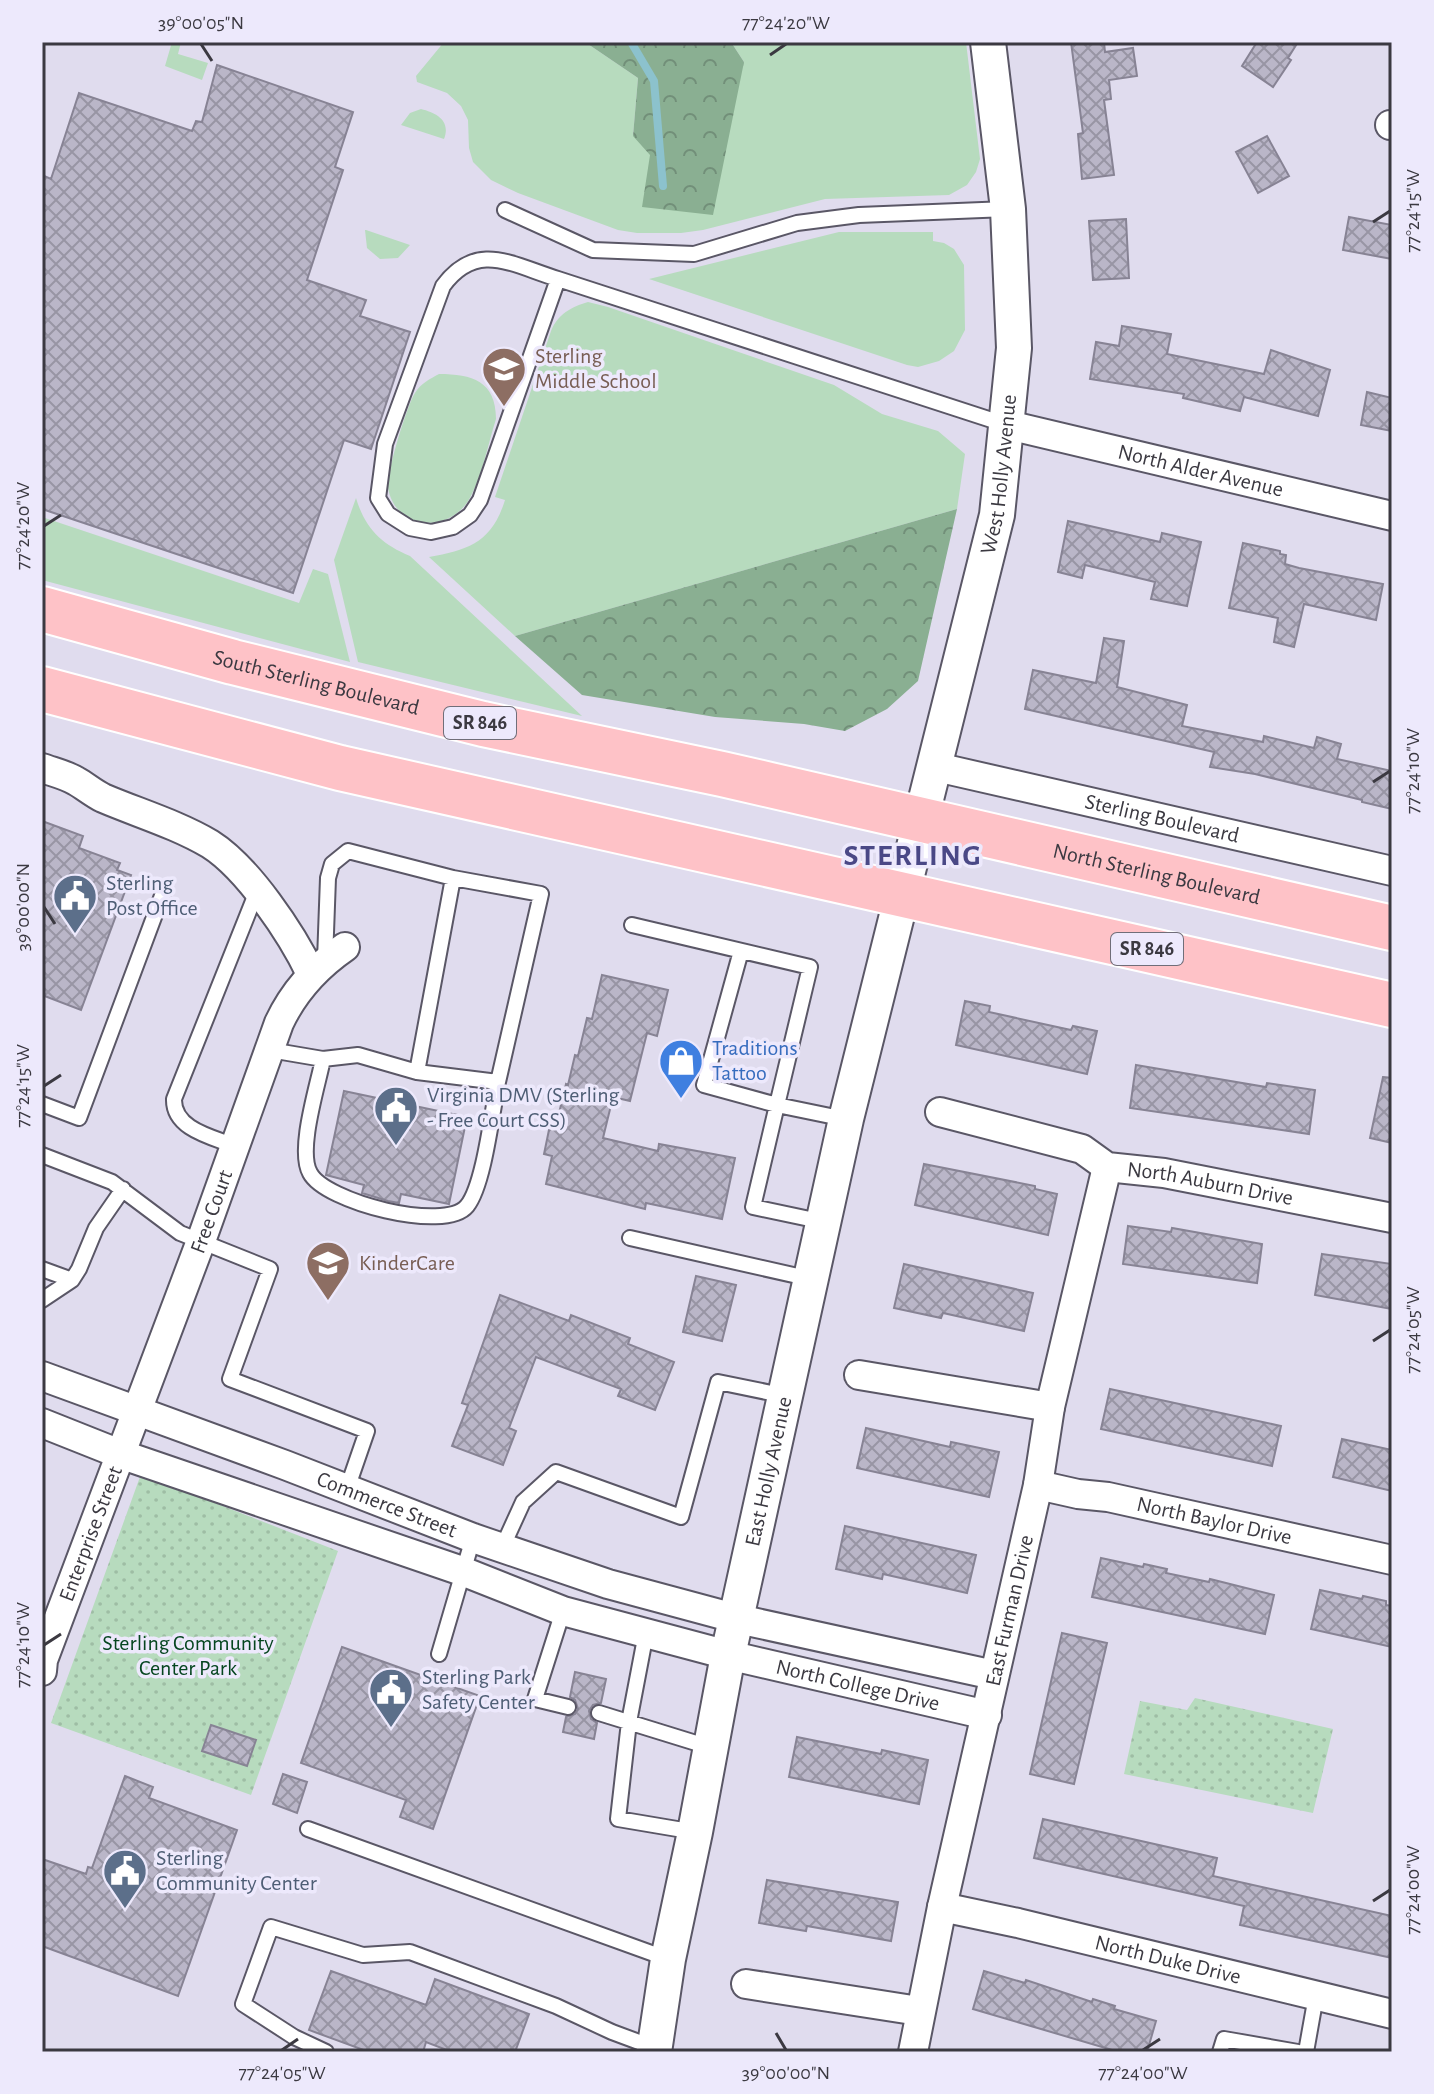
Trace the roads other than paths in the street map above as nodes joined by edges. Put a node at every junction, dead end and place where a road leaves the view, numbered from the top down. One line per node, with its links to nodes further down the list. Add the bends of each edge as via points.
1 (988, 42): 2 (street, West Holly Avenue)
2 (1008, 209): 3 (lane, via 797,223 694,254 593,250); 5 (street, West Holly Avenue, via 1014,348)
3 (505, 210)
4 (558, 279): 4 (lane, via 489,258 468,261 453,271 385,444 378,498 388,514 410,528 431,532 453,527 470,515 480,500); 5 (lane)
5 (1008, 425): 6 (street, North Alder Avenue); 9 (street, West Holly Avenue, via 997,515)
6 (1392, 516)
7 (42, 609): 11 (main road, South Sterling Boulevard / SR 846, via 483,724)
8 (42, 689): 16 (main road, SR 846, via 340,768)
9 (932, 766): 11 (street, West Holly Avenue); 12 (street, Sterling Boulevard)
10 (42, 768): 14 (street, via 211,845)
11 (922, 821): 16 (street, West Holly Avenue); 18 (main road, North Sterling Boulevard / SR 846)
12 (1392, 871)
13 (453, 878): 20 (lane, via 355,851 342,854 328,878); 24 (lane); 25 (lane, via 541,894)
14 (257, 891): 20 (street, via 295,942); 30 (lane, via 173,1108 183,1123)
15 (163, 893): 26 (lane, via 79,1118)
16 (902, 895): 21 (main road, SR 846); 29 (street, East Holly Avenue)
17 (632, 925): 19 (lane)
18 (1392, 928)
19 (741, 951): 27 (lane, via 810,967); 27 (lane, via 704,1085)
20 (327, 961): 22 (street, Free Court, via 284,1011)
21 (1392, 1005)
22 (270, 1050): 23 (lane); 30 (street, Free Court)
23 (323, 1059): 24 (lane, via 358,1055); 25 (lane, via 305,1150 310,1174 352,1202 410,1214 443,1218 466,1208 477,1185)
24 (417, 1072): 25 (lane)
25 (498, 1082)
26 (42, 1104)
27 (777, 1105): 29 (lane); 35 (lane, via 753,1207)
28 (940, 1112): 32 (street, North Auburn Drive, via 1082,1149)
29 (846, 1119): 35 (street, East Holly Avenue)
30 (235, 1146): 37 (street, Free Court)
31 (42, 1155): 33 (lane)
32 (1107, 1167): 34 (street, North Auburn Drive); 45 (street, East Furman Drive)
33 (123, 1189): 37 (lane, via 172,1227); 40 (lane)
34 (1392, 1218)
35 (824, 1222): 39 (street, East Holly Avenue)
36 (630, 1238): 39 (lane)
37 (201, 1241): 46 (street, Free Court); 50 (lane, via 270,1269 230,1379 367,1431)
38 (42, 1269): 40 (lane)
39 (811, 1279): 44 (street, East Holly Avenue)
40 (66, 1285): 41 (lane)
41 (43, 1295)
42 (859, 1375): 45 (street)
43 (42, 1376): 46 (street, Commerce Street)
44 (786, 1396): 52 (lane, via 718,1382 681,1517 556,1472 523,1502); 56 (street, East Holly Avenue)
45 (1050, 1407): 49 (street, East Furman Drive)
46 (136, 1410): 48 (street, Free Court); 50 (street, Commerce Street)
47 (42, 1423): 48 (street, Commerce Street)
48 (120, 1454): 54 (street, Commerce Street); 60 (street, Enterprise Street)
49 (1038, 1485): 53 (street, North Baylor Drive); 62 (street, East Furman Drive)
50 (347, 1489): 51 (street, Commerce Street)
51 (473, 1538): 52 (street, Commerce Street); 54 (lane)
52 (502, 1548): 56 (street, Commerce Street)
53 (1392, 1560)
54 (462, 1571): 55 (street, Commerce Street); 58 (lane)
55 (563, 1611): 57 (street, Commerce Street); 63 (lane, via 535,1699)
56 (738, 1619): 59 (street, East Holly Avenue); 62 (street, North College Drive)
57 (646, 1633): 59 (street, Commerce Street); 66 (lane)
58 (439, 1654)
59 (728, 1655): 65 (street, North College Drive); 67 (street, East Holly Avenue)
60 (42, 1660): 61 (street, Enterprise Street)
61 (42, 1671)
62 (994, 1675): 65 (street, East Furman Drive)
63 (568, 1707)
64 (599, 1713): 66 (lane)
65 (987, 1715): 70 (street, East Furman Drive)
66 (629, 1722): 67 (lane); 69 (lane, via 618,1819)
67 (711, 1748): 69 (street, East Holly Avenue)
68 (308, 1829): 71 (lane)
69 (695, 1832): 71 (street, East Holly Avenue)
70 (942, 1907): 73 (street, North Duke Drive); 74 (street, East Furman Drive)
71 (668, 1959): 76 (street, East Holly Avenue)
72 (746, 1984): 74 (street)
73 (1316, 1996): 75 (street, North Duke Drive); 81 (lane)
74 (919, 2011): 78 (street, East Furman Drive)
75 (1392, 2014)
76 (655, 2050): 77 (lane, via 556,2006 410,1952 363,1955 271,1927 243,2004)
77 (326, 2052)
78 (913, 2052)
79 (1220, 2052): 80 (lane, via 1224,2039)
80 (1298, 2052)
81 (1306, 2052)

